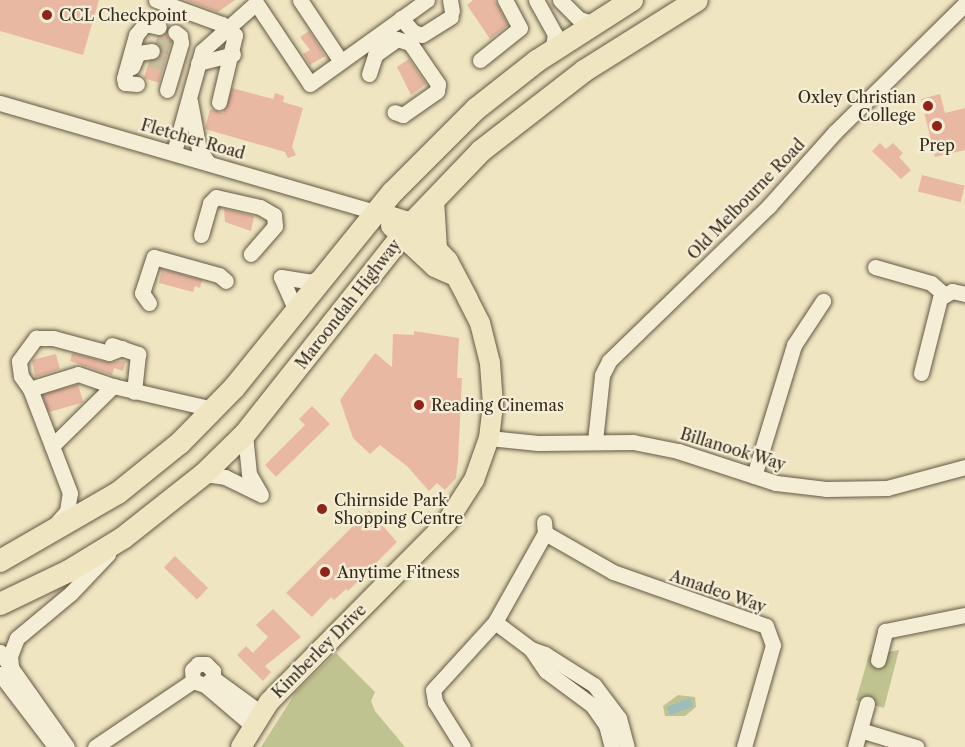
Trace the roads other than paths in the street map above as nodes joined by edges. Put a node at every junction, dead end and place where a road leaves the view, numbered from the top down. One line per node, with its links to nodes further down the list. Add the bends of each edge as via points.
1 (156, 0): 13 (street)
2 (300, 0): 18 (street)
3 (427, 0): 11 (street)
4 (505, 0): 19 (street, via 520,28)
5 (536, 0): 15 (street, via 555,34)
6 (560, 0): 12 (street, via 579,19)
7 (632, 0): 12 (highway)
8 (697, 0): 29 (highway, Maroondah Highway, via 521,116)
9 (965, 4): 51 (street, Old Melbourne Road, via 836,132 774,200 609,361 602,375)
10 (451, 9): 11 (street, via 422,35 413,32)
11 (401, 18): 18 (street)
12 (595, 24): 15 (highway)
13 (228, 27): 16 (street, via 236,40); 18 (street, via 256,3 310,84); 20 (street, via 206,44)
14 (134, 41): 14 (street, via 124,80 147,55 141,41)
15 (552, 52): 30 (highway, via 476,109)
16 (233, 54): 20 (street); 24 (street)
17 (172, 55): 22 (street)
18 (340, 60)
19 (480, 60)
20 (198, 63): 23 (street)
21 (369, 74): 26 (street, via 378,61 402,47 415,50 438,84 437,90 404,115)
22 (167, 90)
23 (189, 96): 27 (street); 28 (street, via 199,150)
24 (219, 102)
25 (0, 103): 27 (street, Fletcher Road)
26 (394, 112)
27 (174, 152): 28 (street, Fletcher Road)
28 (207, 161): 30 (street, Fletcher Road)
29 (434, 200): 31 (highway, Maroondah Highway); 33 (main road)
30 (376, 212): 31 (main road, Kimberley Drive); 36 (highway)
31 (406, 229): 33 (main road, Kimberley Drive); 37 (main road, Kimberley Drive, via 435,267); 49 (highway, Maroondah Highway)
32 (201, 235): 34 (street, via 210,203 216,197 260,207 274,215 275,226)
33 (437, 249): 37 (main road, Kimberley Drive, via 448,261)
34 (251, 254)
35 (875, 267): 40 (street, via 931,282)
36 (328, 272): 43 (highway); 43 (street, via 311,282 281,277)
37 (453, 275): 50 (main road, Kimberley Drive, via 480,323 488,349 493,405)
38 (226, 281): 42 (street, via 219,275 154,257 142,292)
39 (965, 294): 40 (street, via 952,291)
40 (945, 295): 44 (street, via 940,298)
41 (823, 301): 55 (street, via 794,345)
42 (149, 303)
43 (296, 311): 48 (highway)
44 (921, 373)
45 (113, 386): 46 (street, via 78,374); 47 (street); 52 (street)
46 (30, 389): 47 (street, via 21,376 19,361 36,338 53,338 109,353 122,348 138,354); 52 (street)
47 (134, 392): 48 (street)
48 (213, 409): 57 (highway, via 149,469)
49 (245, 434): 54 (highway, Maroondah Highway); 54 (street, via 249,474 261,495 225,477)
50 (489, 438): 51 (street, Billanook Way, via 538,443); 67 (main road, Kimberley Drive, via 474,480 447,522)
51 (595, 441): 55 (street, Billanook Way, via 655,446)
52 (52, 446): 57 (street, via 70,499 67,511)
53 (965, 467): 55 (street, Billanook Way, via 918,482 853,490 802,487)
54 (204, 474): 56 (highway, Maroondah Highway)
55 (754, 476)
56 (123, 538): 59 (highway, Maroondah Highway, via 69,571); 65 (street, via 71,593 17,638)
57 (44, 539): 58 (highway)
58 (0, 561)
59 (0, 604)
60 (965, 615): 64 (street, via 885,631)
61 (495, 622): 62 (street); 73 (street, via 434,690 435,702); 76 (street, Amadeo Way, via 545,527 613,572 766,626 773,645)
62 (531, 649): 74 (street, via 546,671 592,705 606,726); 75 (street, via 594,685 615,712)
63 (0, 652): 65 (street)
64 (878, 660)
65 (6, 670): 69 (street); 70 (street)
66 (867, 704): 68 (street)
67 (256, 719): 71 (street, via 204,681); 72 (main road, Kimberley Drive)
68 (860, 730): 77 (street); 78 (street)
69 (56, 747)
70 (67, 747)
71 (95, 747)
72 (241, 747)
73 (463, 747)
74 (612, 747)
75 (627, 747)
76 (744, 747)
77 (855, 747)
78 (916, 747)

